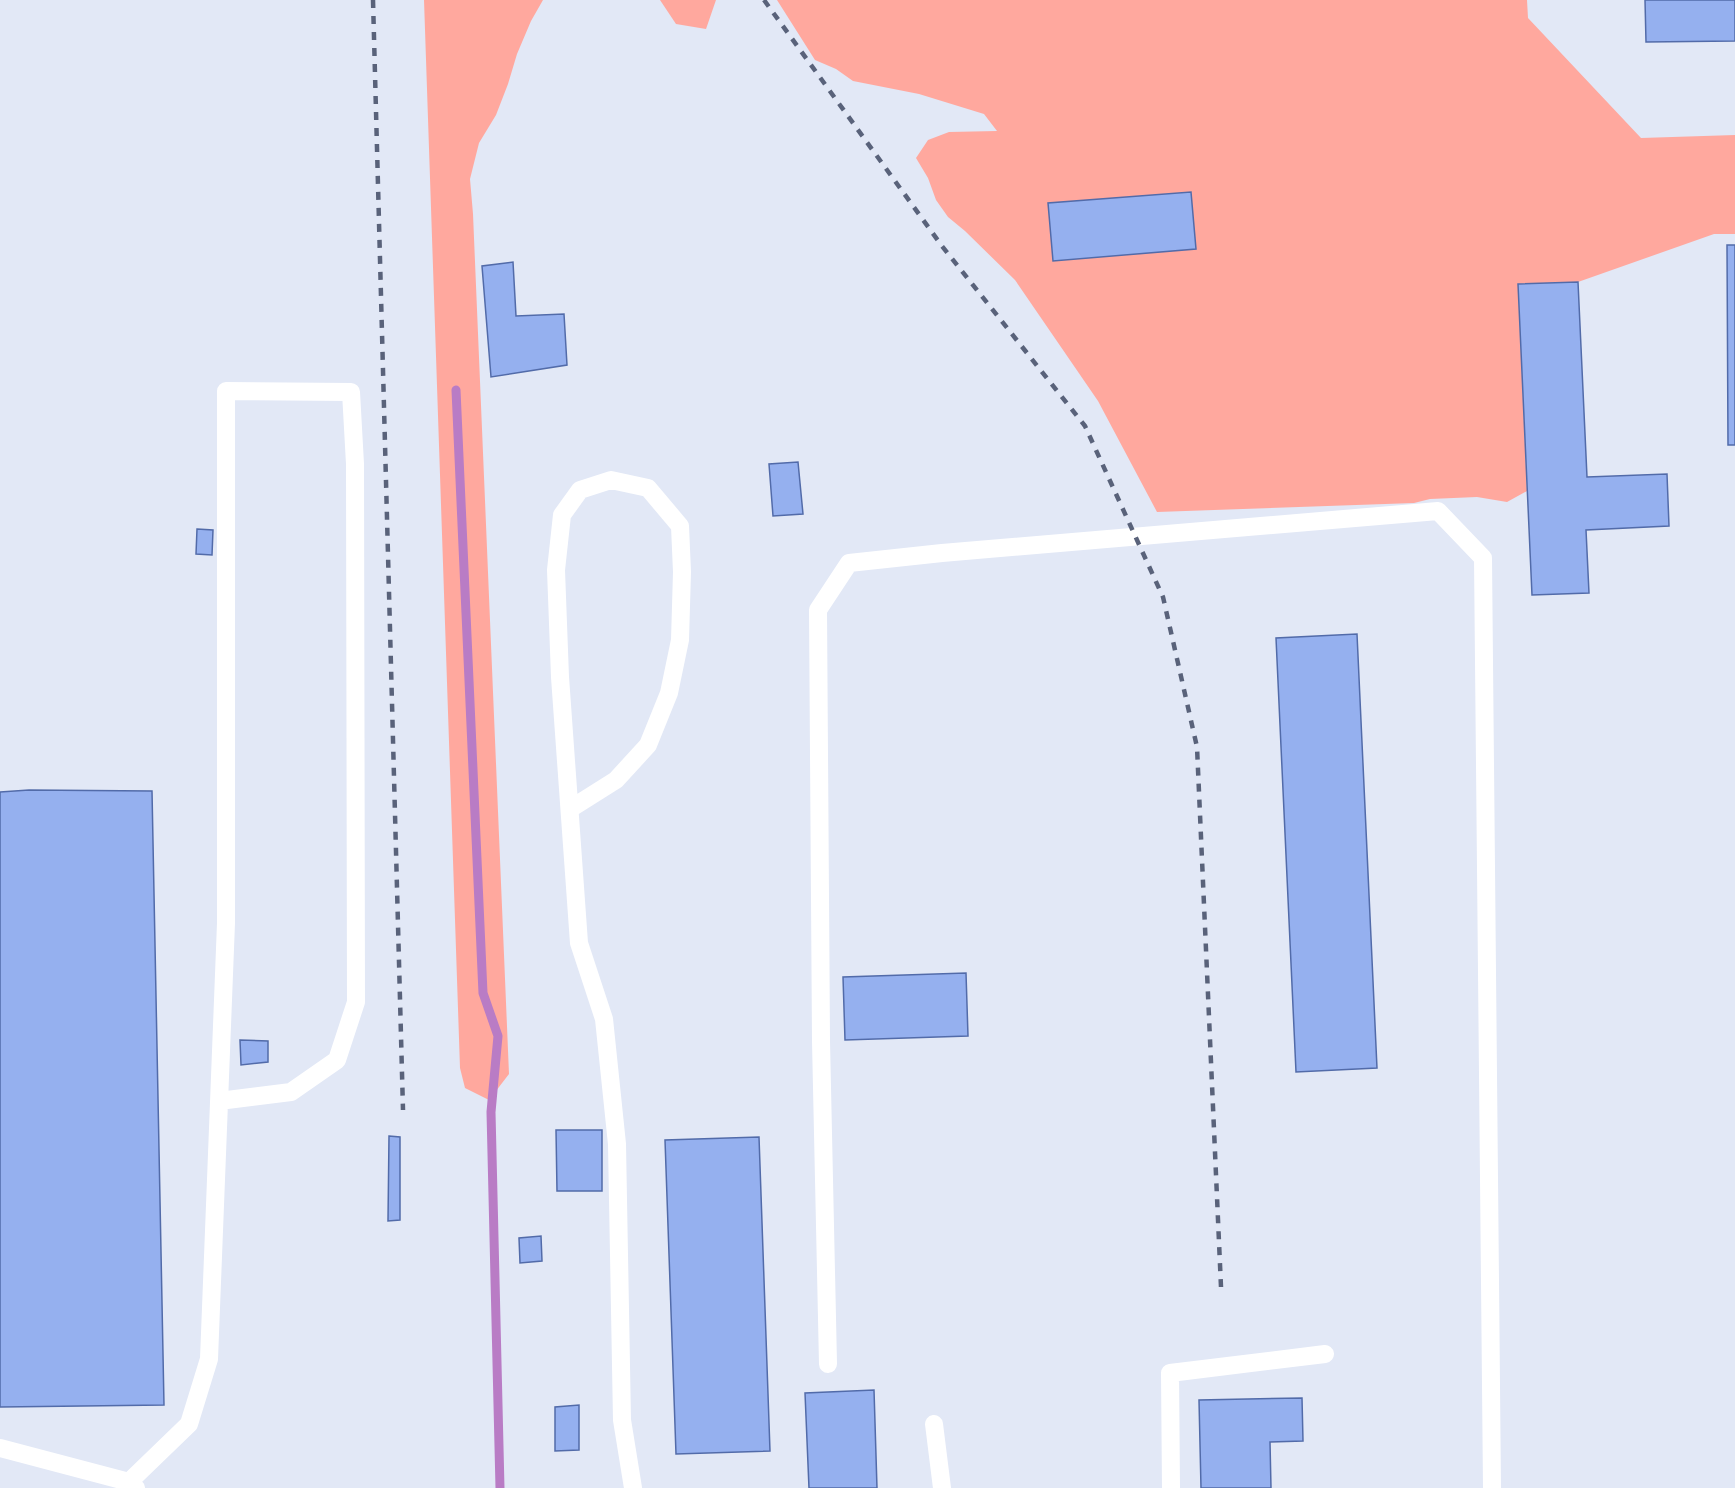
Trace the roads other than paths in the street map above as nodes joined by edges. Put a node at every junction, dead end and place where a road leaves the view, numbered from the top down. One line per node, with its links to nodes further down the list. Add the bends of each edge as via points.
1 (570, 809): 1 (lane, via 556,570 561,515 580,490 611,480 648,488 680,526 680,639 669,693 648,745 616,780); 8 (lane, via 579,943 604,1019 617,1144 622,1420)
2 (219, 1101): 2 (lane, via 226,923 226,391 351,392 355,464 356,1002 336,1060 291,1092); 7 (lane, via 209,1359 189,1424)
3 (1325, 1354): 10 (lane, via 1170,1373)
4 (828, 1364): 11 (lane, via 820,1041 818,610 849,563 1438,511 1483,558)
5 (934, 1424): 9 (lane)
6 (0, 1448): 7 (lane)
7 (133, 1485)
8 (633, 1488)
9 (942, 1488)
10 (1171, 1488)
11 (1492, 1488)

